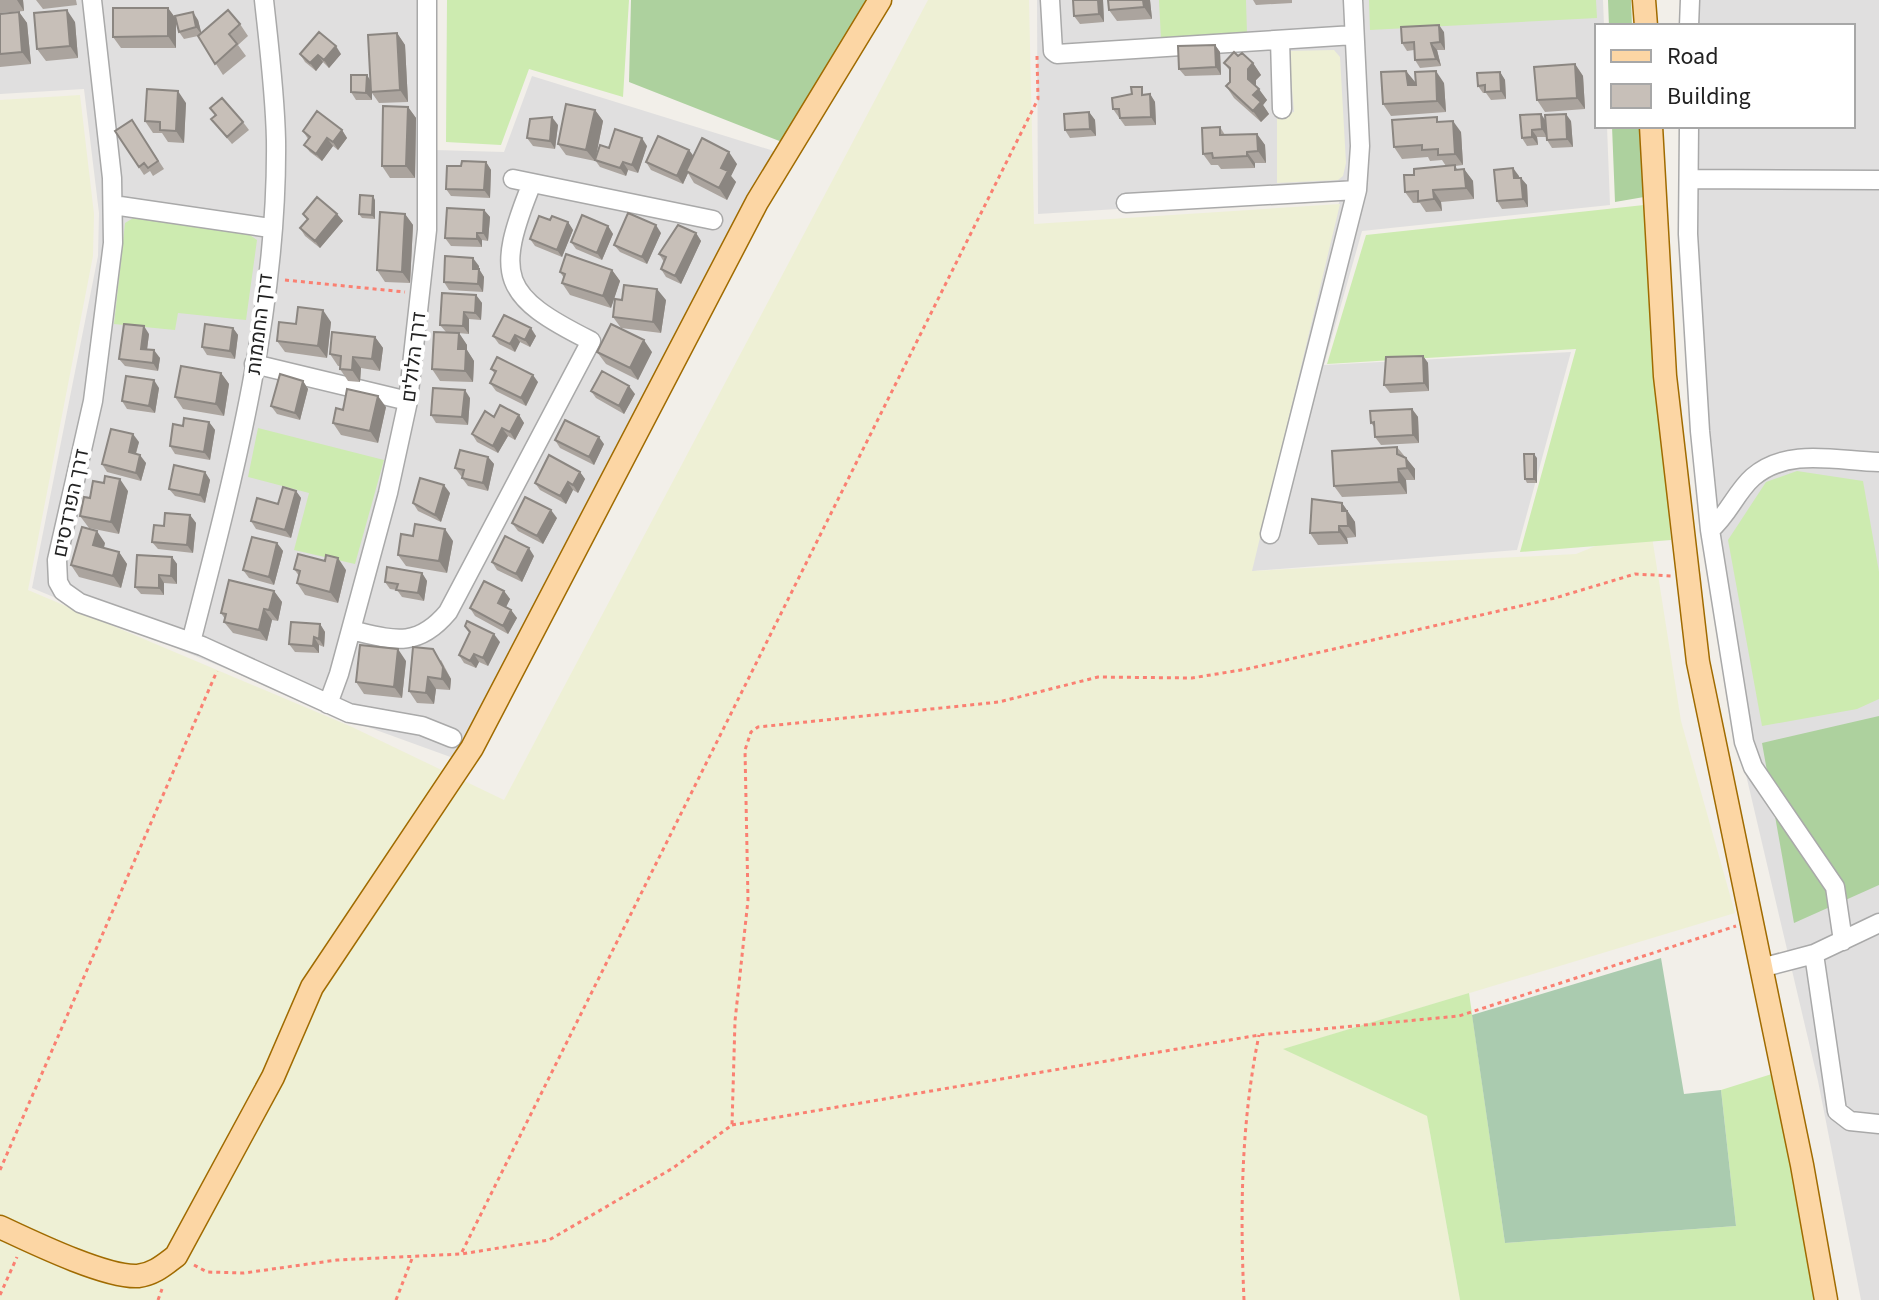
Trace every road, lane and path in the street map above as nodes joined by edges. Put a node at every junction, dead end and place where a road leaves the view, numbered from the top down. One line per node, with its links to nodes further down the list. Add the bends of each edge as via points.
1 (92, 0): 23 (street, דרך הפרדסים)
2 (264, 0): 25 (street, דרך החממות, via 276,141)
3 (427, 0): 27 (street, דרך הלולים, via 428,172)
4 (880, 0): 51 (main road, via 757,202 472,748 312,987 273,1077)
5 (1050, 0): 12 (street, via 1057,54)
6 (1353, 0): 11 (street)
7 (1644, 0): 9 (main road)
8 (1690, 0): 10 (street)
9 (1646, 24)
10 (1689, 24)
11 (1354, 35): 12 (street); 21 (street)
12 (1280, 40): 14 (street)
13 (1036, 42): 50 (path, via 1038,99)
14 (1282, 109)
15 (1651, 128): 33 (main road, via 1665,376)
16 (1689, 128): 18 (street)
17 (513, 179): 20 (street)
18 (1689, 179): 19 (street); 31 (street, via 1688,234)
19 (1879, 180)
20 (532, 183): 24 (street); 34 (street, via 514,234 514,281 531,308 591,341 448,612 428,633 406,640)
21 (1357, 190): 22 (street); 32 (street)
22 (1126, 203)
23 (113, 205): 25 (street); 35 (street, דרך הפרדסים, via 100,361 56,572 63,591 80,603)
24 (713, 220)
25 (270, 228): 26 (street, דרך החממות)
26 (265, 278): 27 (path); 28 (street, דרך החממות)
27 (420, 294): 29 (street, דרך הלולים)
28 (254, 364): 29 (street); 35 (street, דרך החממות, via 242,441)
29 (408, 401): 34 (street, דרך הלולים)
30 (1879, 462): 31 (street, via 1799,457 1776,462 1752,478)
31 (1710, 530): 41 (street, via 1744,742 1753,767 1835,887)
32 (1270, 534)
33 (1686, 577): 39 (main road); 46 (path, via 1635,574 1555,598 1192,678 1098,677 999,702 758,727 745,750 748,900 735,1021)
34 (351, 630): 37 (street, דרך הלולים)
35 (191, 642): 36 (street, דרך הפרדסים)
36 (224, 655): 37 (street, דרך הפרדסים); 47 (path)
37 (328, 704): 38 (street, דרך הפרדסים)
38 (452, 738)
39 (1751, 921): 43 (main road); 44 (path, via 1459,1016)
40 (1879, 923): 41 (street)
41 (1843, 941): 42 (street)
42 (1814, 954): 43 (street); 45 (street, via 1837,1111 1850,1121)
43 (1761, 968): 56 (main road)
44 (1259, 1035): 46 (path); 55 (path, via 1242,1164)
45 (1879, 1124)
46 (732, 1125): 50 (path, via 673,1168 549,1240)
47 (0, 1170)
48 (0, 1227): 49 (main road)
49 (25, 1239): 51 (main road, via 136,1276 156,1272); 53 (path)
50 (461, 1254): 52 (path)
51 (176, 1256): 52 (path, via 207,1272 232,1273)
52 (413, 1256): 54 (path)
53 (0, 1295)
54 (396, 1300)
55 (1244, 1300)
56 (1826, 1300)

